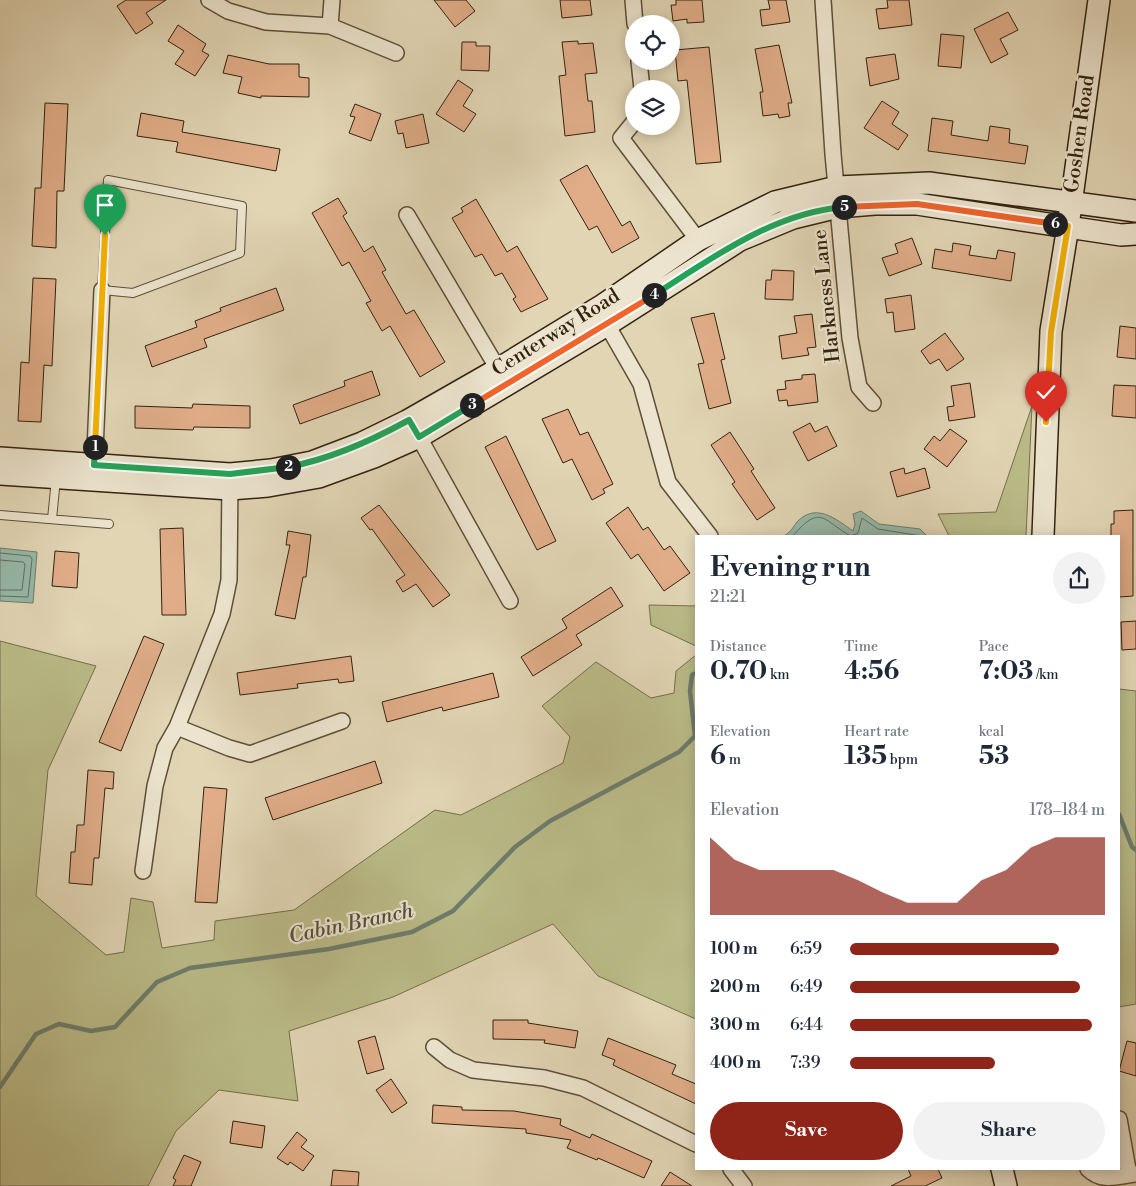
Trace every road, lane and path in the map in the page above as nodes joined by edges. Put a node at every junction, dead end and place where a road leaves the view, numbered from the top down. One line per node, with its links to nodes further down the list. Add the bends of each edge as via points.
1 (209, 0): 7 (street, via 228,11 266,22)
2 (332, 0): 7 (street)
3 (633, 0): 6 (street)
4 (823, 0): 10 (street, Harkness Lane)
5 (1100, 0): 11 (street, Goshen Road)
6 (634, 15)
7 (330, 26): 8 (street)
8 (396, 53)
9 (625, 133): 16 (street, via 621,138)
10 (838, 197): 11 (street, Centerway Road, via 929,183); 14 (street, Centerway Road, via 875,204 917,204); 16 (street, Centerway Road, via 775,202); 18 (street, Centerway Road, via 740,240); 20 (street, Harkness Lane, via 853,360 859,387)
11 (1071, 202): 12 (street, Centerway Road); 14 (street, Goshen Road)
12 (1136, 211)
13 (406, 215): 19 (street)
14 (1068, 226): 15 (street, Centerway Road, via 1121,235); 31 (street, Goshen Road, via 1048,365)
15 (1136, 234)
16 (698, 240): 18 (street, Centerway Road)
17 (102, 290): 17 (lane, via 134,293 240,253 242,206 108,180); 24 (street)
18 (602, 317): 19 (street, Centerway Road); 21 (street, Centerway Road); 30 (street, via 641,384 668,482)
19 (498, 369): 21 (street, Centerway Road)
20 (873, 402)
21 (414, 428): 26 (street, Centerway Road, via 312,462); 32 (street)
22 (0, 458): 23 (street, Centerway Road)
23 (56, 470): 24 (street, Centerway Road); 25 (street, Centerway Road); 28 (lane)
24 (94, 473): 26 (street, Centerway Road)
25 (0, 474)
26 (230, 481): 34 (street, via 229,580 222,614)
27 (0, 515): 28 (lane)
28 (52, 519): 29 (lane)
29 (109, 524)
30 (709, 535)
31 (1043, 535)
32 (510, 601)
33 (342, 721): 34 (street, via 250,754)
34 (177, 727): 35 (street, via 166,748 154,786)
35 (143, 871)
36 (434, 1047): 38 (street, via 450,1060 473,1070 544,1078 583,1088)
37 (1120, 1124): 42 (street)
38 (695, 1144)
39 (732, 1170): 43 (street)
40 (1002, 1170): 44 (street)
41 (1089, 1170): 42 (street, via 1107,1179)
42 (1133, 1175)
43 (744, 1186)
44 (1006, 1186)

